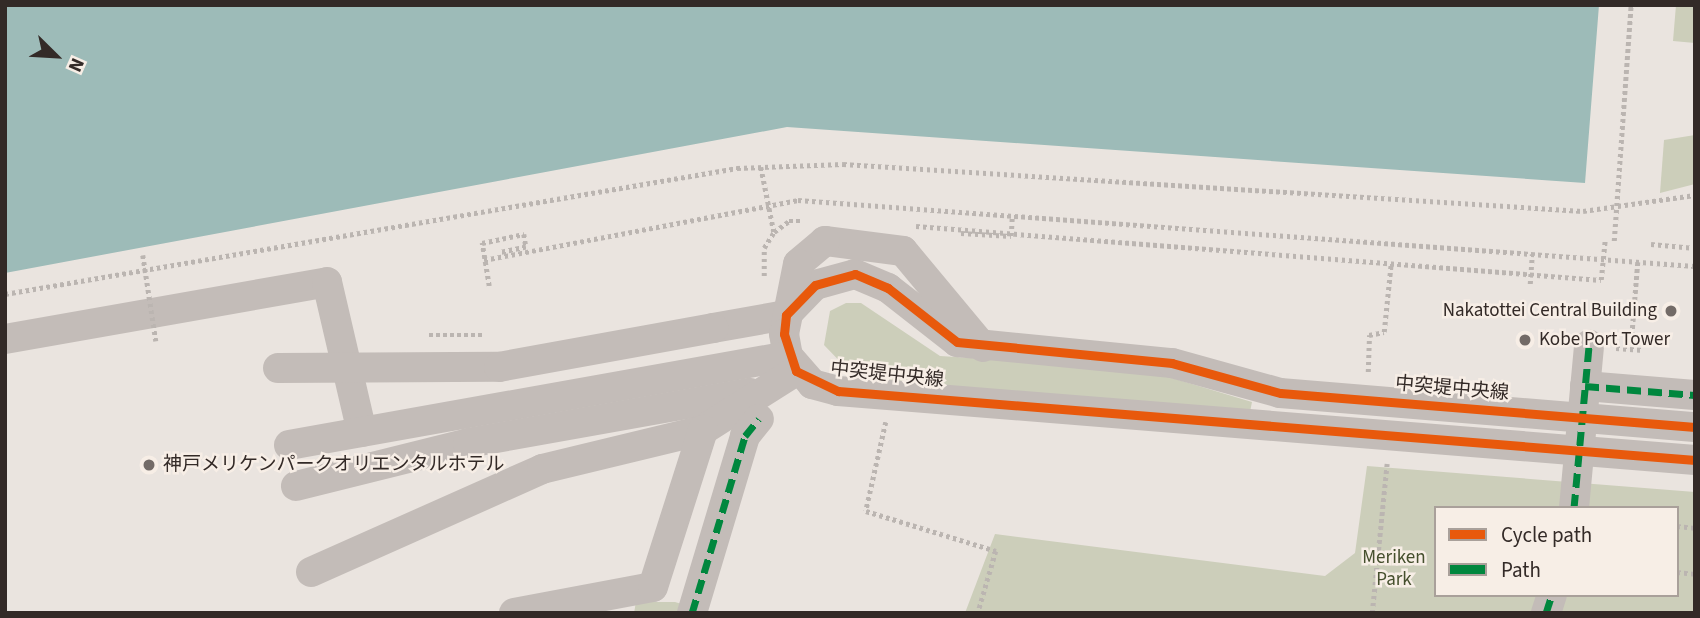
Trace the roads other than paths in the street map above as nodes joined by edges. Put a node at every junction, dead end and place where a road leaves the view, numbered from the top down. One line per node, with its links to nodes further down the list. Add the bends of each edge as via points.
1 (786, 315): 4 (street, 中突堤中央線, via 815,285 855,274 888,288 940,334); 4 (street, via 798,264 814,247 825,241 891,245 952,302); 5 (street); 6 (street, bridge, via 499,367)
2 (5, 340): 12 (street, via 327,282)
3 (1589, 345): 7 (street, bridge)
4 (983, 347): 10 (street, 中突堤中央線, via 1172,363 1280,393)
5 (792, 363): 9 (street); 12 (street); 14 (street, 中突堤中央線, via 838,391)
6 (278, 368)
7 (1585, 386): 8 (street); 16 (street, bridge)
8 (1695, 396)
9 (760, 405): 11 (street); 15 (street, via 468,443); 19 (street, via 745,436)
10 (1695, 426)
11 (703, 430): 17 (street, via 542,469); 18 (street, via 653,587)
12 (362, 432): 13 (street)
13 (289, 445)
14 (1695, 460)
15 (296, 486)
16 (1574, 506)
17 (311, 572)
18 (514, 613)
19 (692, 613)

